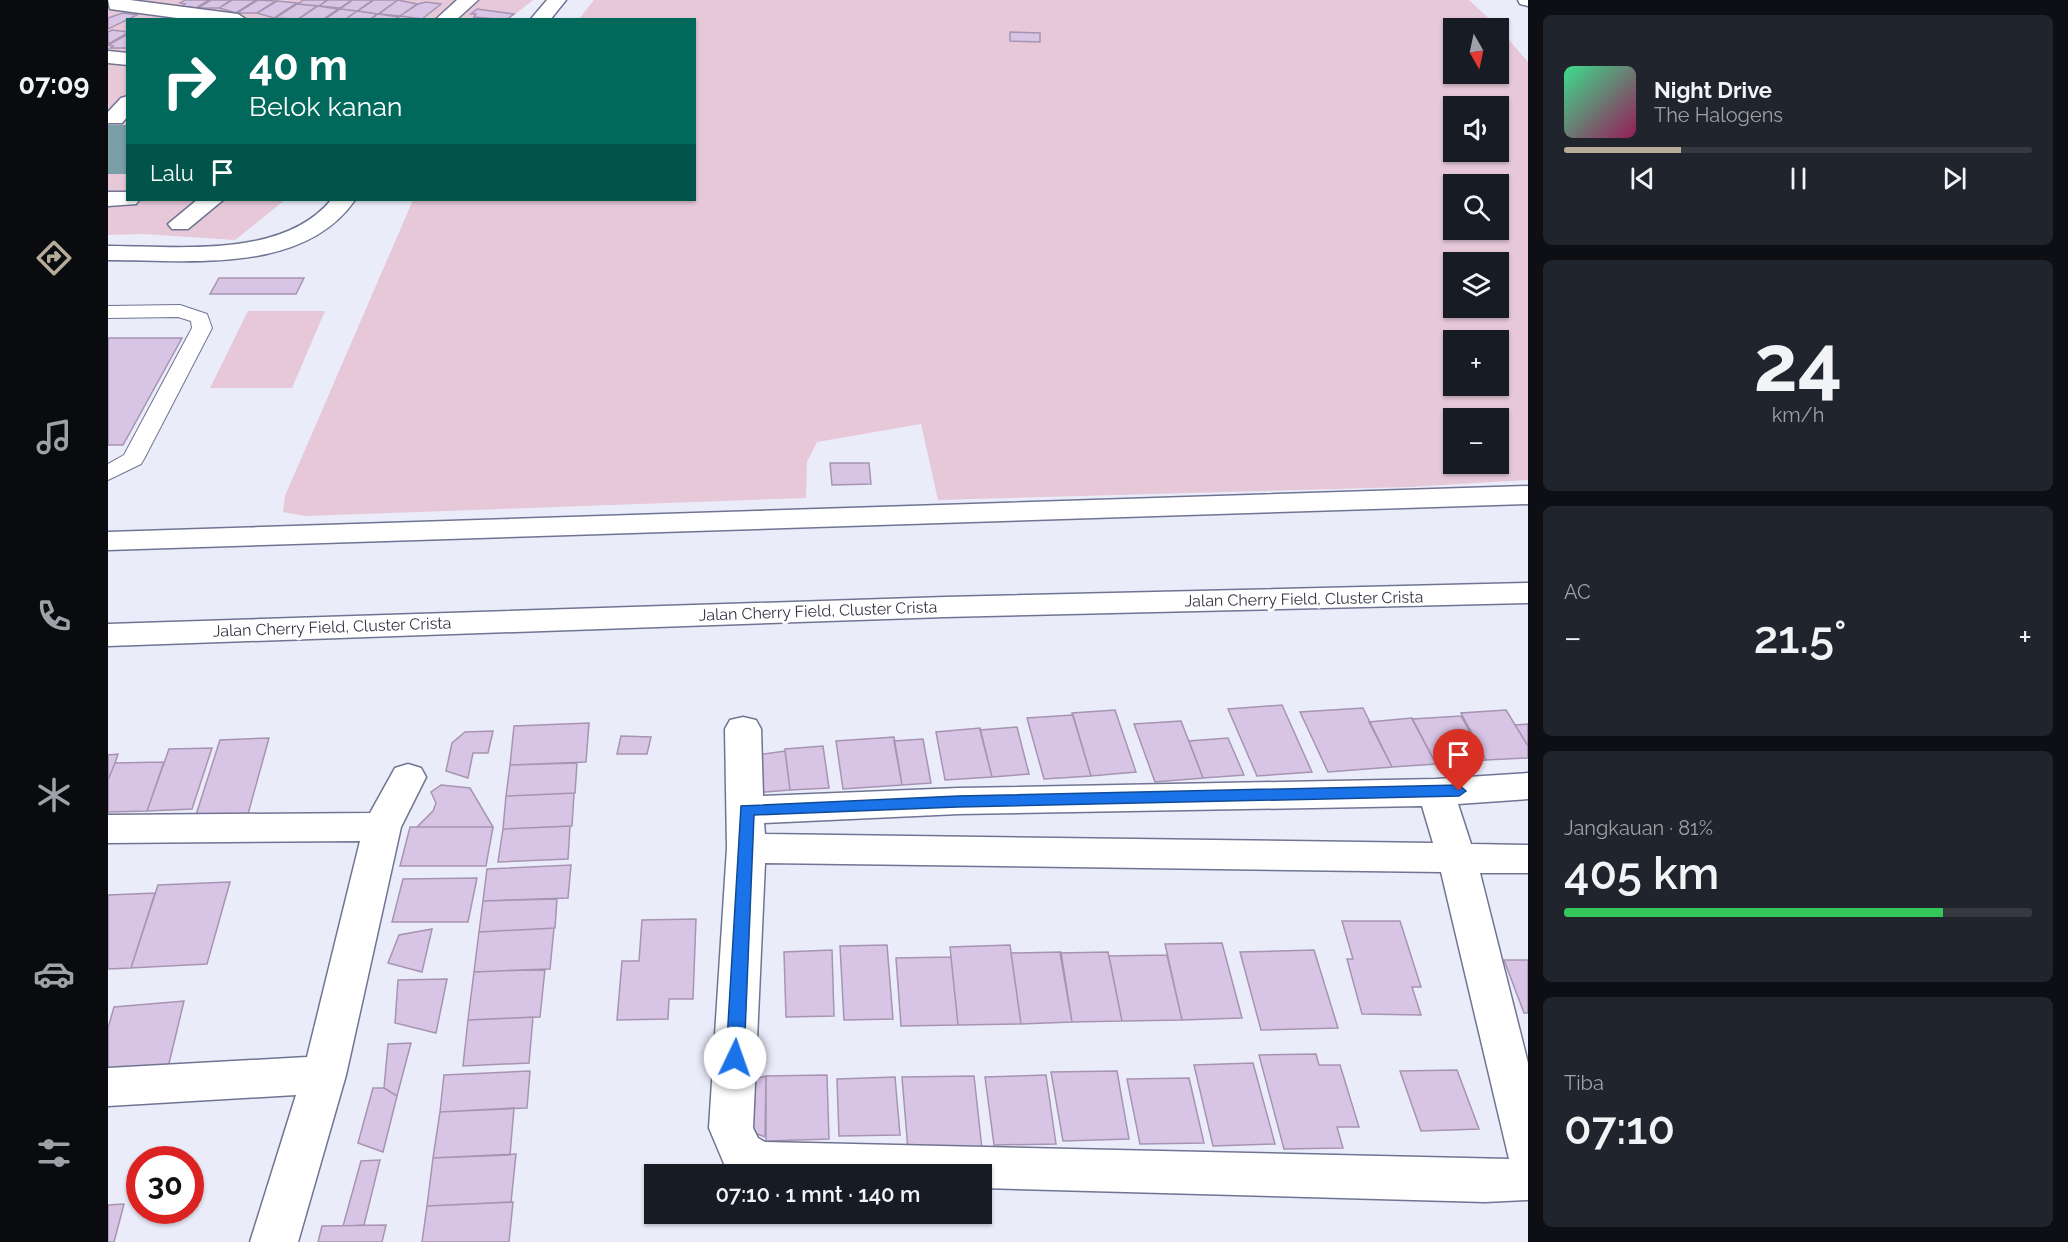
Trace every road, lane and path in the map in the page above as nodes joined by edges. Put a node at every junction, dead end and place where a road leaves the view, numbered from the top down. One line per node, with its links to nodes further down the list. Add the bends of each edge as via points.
1 (469, 0): 5 (street)
2 (557, 0): 6 (street)
3 (111, 2): 4 (street)
4 (224, 18)
5 (446, 18)
6 (541, 18)
7 (108, 57): 8 (street)
8 (126, 59)
9 (108, 199): 10 (street)
10 (126, 199)
11 (210, 201): 13 (street)
12 (342, 201): 14 (street, via 326,220 297,238 252,250)
13 (180, 224)
14 (108, 253)
15 (108, 312): 16 (lane, via 180,311 200,318 202,328 133,459)
16 (108, 473)
17 (1528, 495): 18 (street)
18 (108, 541)
19 (1528, 593): 20 (street, Jalan Cherry Field, Cluster Crista, via 933,607)
20 (108, 634)
21 (743, 729): 26 (street)
22 (408, 777): 25 (street)
23 (1528, 786): 24 (street)
24 (1436, 792): 26 (street, via 958,801); 28 (street)
25 (382, 827): 27 (street); 30 (street)
26 (746, 829): 28 (street); 32 (street, via 731,1128 741,1152 761,1162 1485,1181)
27 (108, 830)
28 (1456, 856): 29 (street); 32 (street)
29 (1528, 859)
30 (324, 1075): 31 (street); 33 (street)
31 (108, 1087)
32 (1526, 1178)
33 (274, 1242)

